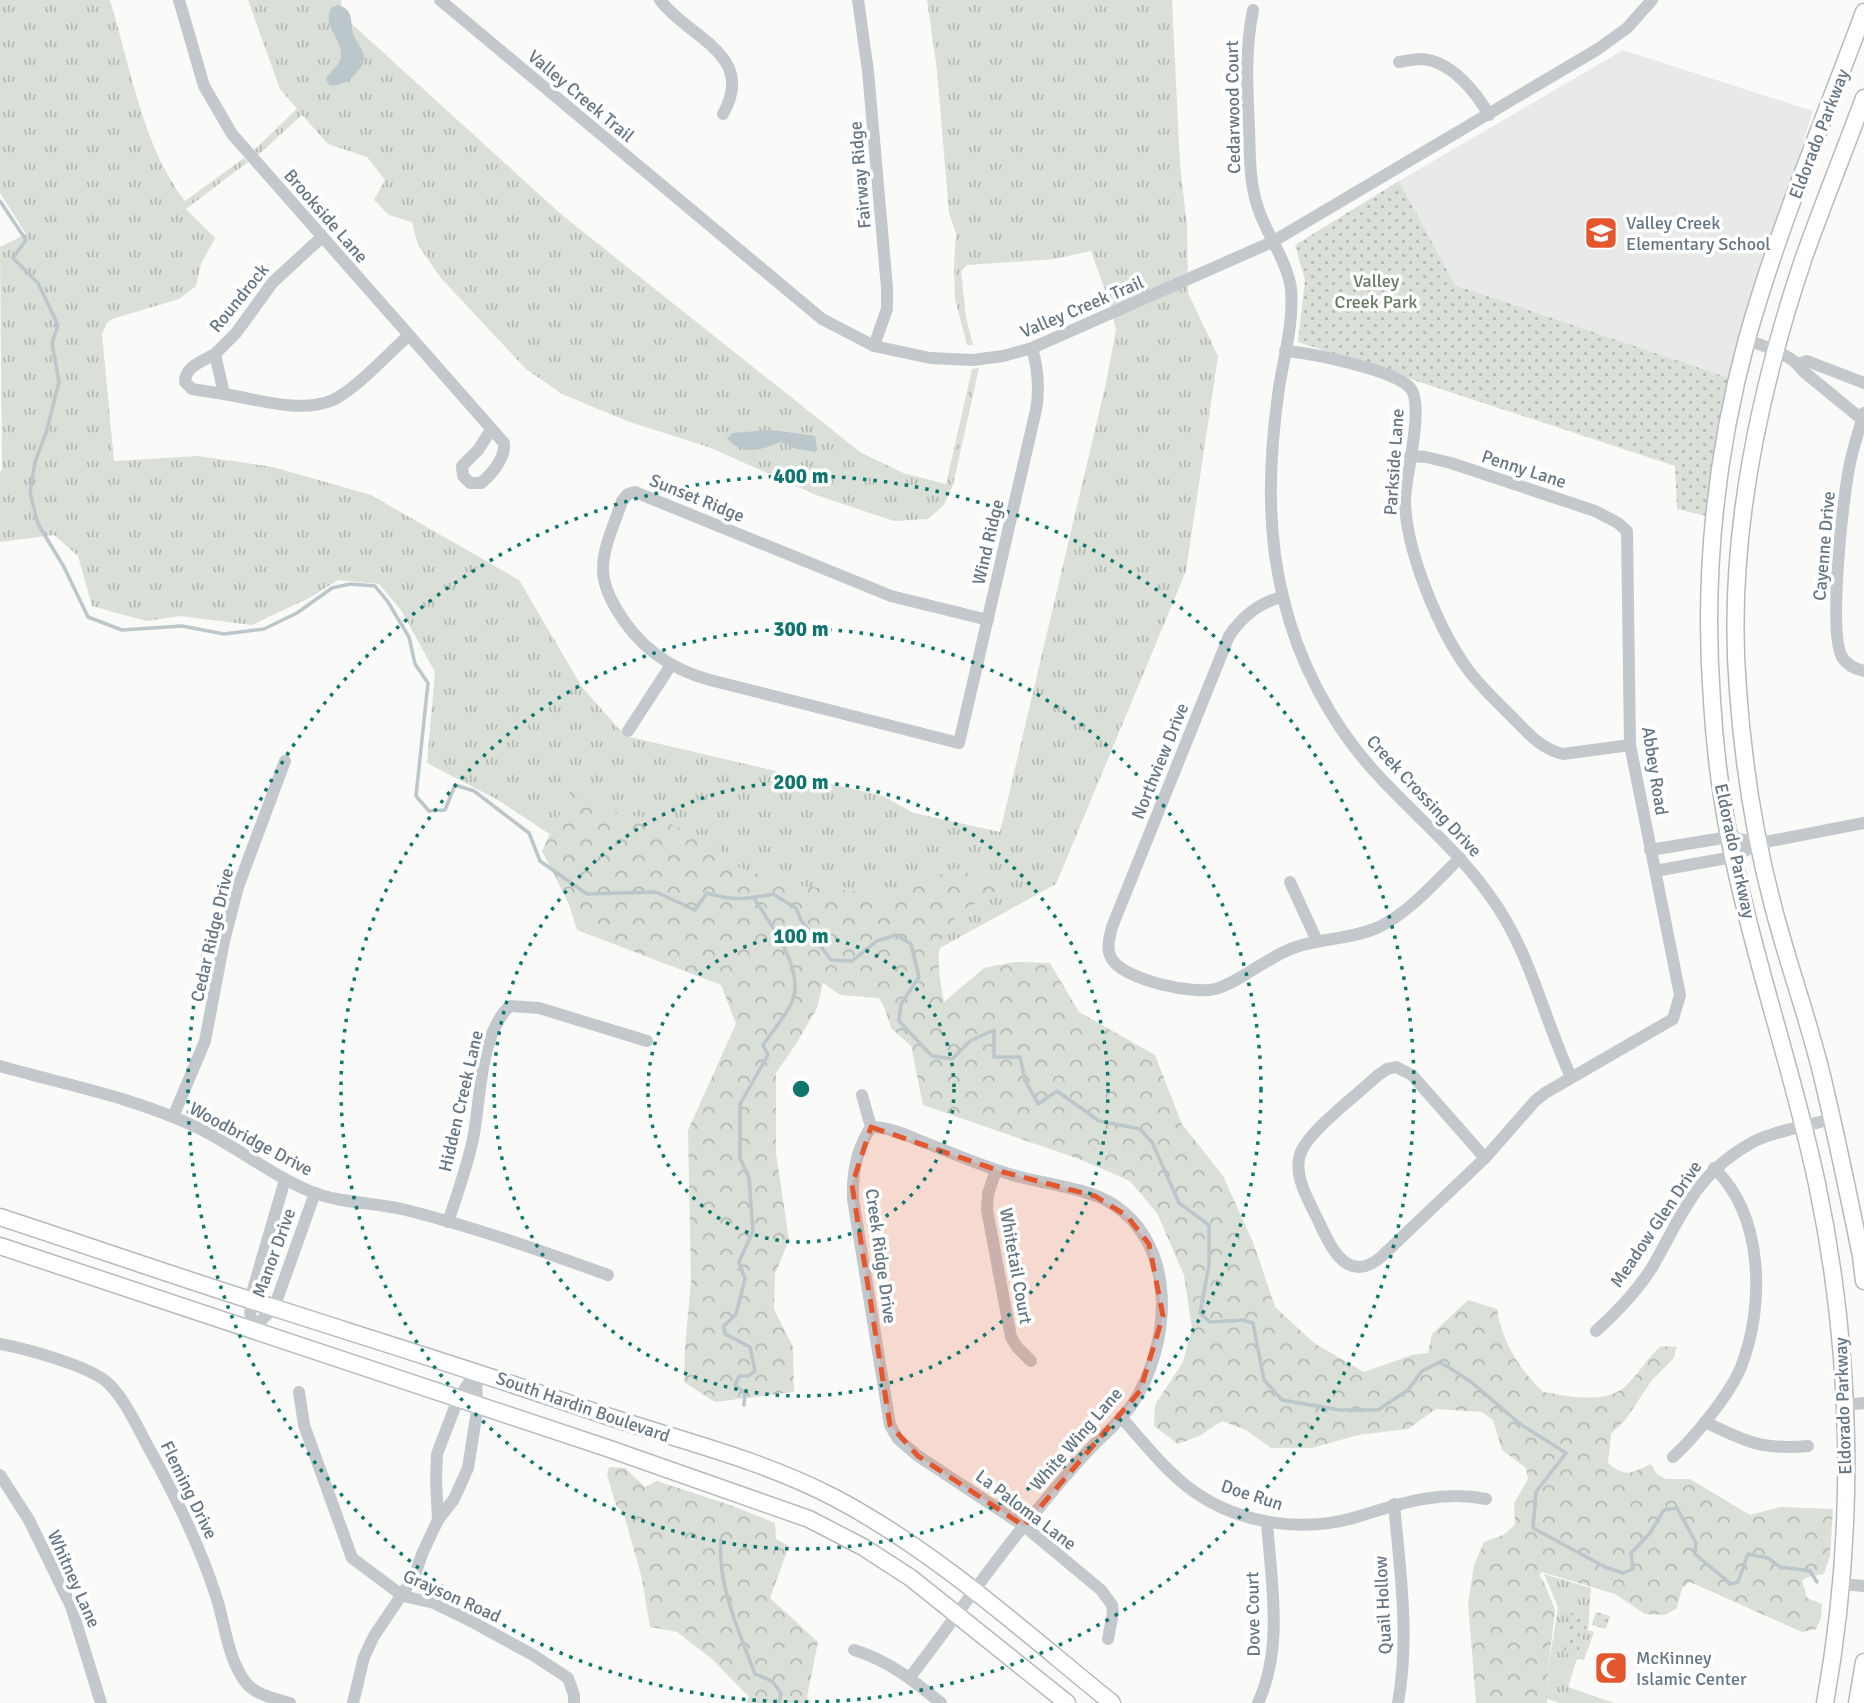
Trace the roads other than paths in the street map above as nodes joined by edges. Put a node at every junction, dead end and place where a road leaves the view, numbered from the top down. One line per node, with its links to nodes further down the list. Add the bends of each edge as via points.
1 (178, 0): 12 (street, Brookside Lane, via 200,75 220,116)
2 (440, 0): 16 (street, Valley Creek Trail, via 803,305)
3 (660, 0): 10 (street, via 725,60 733,84)
4 (858, 0): 16 (street, Fairway Ridge, via 887,288 887,309)
5 (1652, 0): 11 (street, Valley Creek Trail, via 1610,41)
6 (1253, 10): 13 (street, Cedarwood Court, via 1246,55 1250,169)
7 (1864, 12): 15 (main road, Eldorado Parkway, via 1774,253)
8 (1399, 62): 11 (street, via 1422,59 1444,67 1471,89)
9 (1864, 98): 19 (main road, Eldorado Parkway)
10 (723, 114)
11 (1489, 115): 13 (street, Valley Creek Trail)
12 (322, 237): 14 (street, Brookside Lane); 20 (street, Roundrock, via 273,282)
13 (1272, 242): 17 (street, Valley Creek Trail); 18 (street, Creek Crossing Drive, via 1290,286)
14 (408, 336): 23 (street, Roundrock, via 352,387 326,402 299,405); 25 (street, Brookside Lane)
15 (1747, 340): 19 (street); 37 (main road, Eldorado Parkway, via 1721,468 1709,599 1714,730)
16 (874, 346): 17 (street, Valley Creek Trail, via 944,360 990,358)
17 (1032, 348): 29 (street, Wind Ridge, via 1038,398)
18 (1286, 351): 26 (street, Parkside Lane, via 1360,367 1400,380 1411,389 1416,402); 28 (street, Creek Crossing Drive, via 1270,486)
19 (1775, 351): 21 (street); 38 (main road, Eldorado Parkway, via 1749,473 1737,609 1742,734)
20 (215, 354): 23 (street, Roundrock); 23 (street, Roundrock, via 191,368 185,382 192,389)
21 (1798, 363): 22 (street, via 1807,361); 24 (street)
22 (1864, 383)
23 (224, 394)
24 (1863, 418): 31 (street, Cayenne Drive, via 1850,460 1836,625 1841,656)
25 (491, 430)
26 (1410, 456): 27 (street, Penny Lane, via 1451,463 1595,511); 34 (street, Parkside Lane, via 1405,499 1412,548 1440,620 1467,668 1535,740 1553,752)
27 (1623, 527): 34 (street, Abbey Road, via 1629,540)
28 (1283, 597): 41 (street, Creek Crossing Drive, via 1312,677 1345,736); 44 (street, Northview Drive, via 1252,611 1229,636 1108,946 1121,968 1184,990 1215,989 1278,954)
29 (988, 620): 30 (street, Sunset Ridge, via 891,596 631,492 622,501 607,546 605,584 628,628); 33 (street, Wind Ridge)
30 (671, 665): 32 (street); 33 (street, Sunset Ridge, via 710,680)
31 (1864, 671)
32 (628, 731)
33 (959, 743)
34 (1630, 745): 39 (street, Abbey Road)
35 (285, 761): 49 (street, Cedar Ridge Drive, via 238,887 205,1041)
36 (1864, 823): 38 (street)
37 (1729, 837): 38 (street); 39 (street); 40 (main road, Eldorado Parkway)
38 (1760, 843): 40 (street); 50 (main road, Eldorado Parkway, via 1771,901)
39 (1650, 850): 42 (street, Abbey Road)
40 (1733, 857): 42 (street); 52 (main road, Eldorado Parkway)
41 (1460, 858): 44 (street, via 1422,895 1378,927); 47 (street, Creek Crossing Drive, via 1515,935)
42 (1655, 871): 47 (street, Abbey Road, via 1680,995 1673,1019)
43 (1290, 882): 44 (street)
44 (1317, 942)
45 (646, 1041): 59 (street, Hidden Creek Lane, via 539,1008 510,1006 501,1014)
46 (0, 1066): 49 (street, Woodbridge Drive, via 92,1088)
47 (1571, 1077): 53 (street, via 1535,1101)
48 (862, 1096): 51 (street)
49 (173, 1117): 56 (street, Woodbridge Drive)
50 (1831, 1119): 52 (street, Meadow Glen Drive); 62 (main road, Eldorado Parkway)
51 (871, 1127): 55 (street, White Wing Lane, via 892,1130); 77 (street, Creek Ridge Drive, via 854,1171 853,1199)
52 (1804, 1127): 54 (street, Meadow Glen Drive, via 1756,1140); 74 (main road, Eldorado Parkway, via 1834,1283)
53 (1485, 1158): 53 (street, via 1381,1257 1364,1267 1349,1264 1332,1249 1306,1196 1298,1163 1308,1139 1377,1076 1396,1067 1412,1075)
54 (1714, 1168): 66 (street, Meadow Glen Drive, via 1682,1211 1640,1284); 76 (street, via 1742,1210 1756,1289 1752,1328 1740,1369)
55 (996, 1170): 68 (street, Whitetail Court, via 987,1210 1011,1337); 75 (street, White Wing Lane, via 1112,1203 1149,1244 1161,1285 1163,1316 1140,1391)
56 (285, 1180): 57 (street, Woodbridge Drive); 63 (street, Manor Drive)
57 (315, 1193): 59 (street, Woodbridge Drive); 64 (street, Manor Drive)
58 (0, 1217): 63 (main road, South Hardin Boulevard)
59 (448, 1222): 61 (street, Woodbridge Drive)
60 (0, 1246): 65 (main road, South Hardin Boulevard)
61 (608, 1275)
62 (1864, 1281)
63 (250, 1300): 64 (main road, South Hardin Boulevard); 65 (street, Manor Drive)
64 (274, 1308): 65 (street, Manor Drive); 69 (main road, South Hardin Boulevard)
65 (251, 1330): 71 (main road, South Hardin Boulevard)
66 (1596, 1331)
67 (0, 1344): 99 (street, Fleming Drive, via 68,1364 109,1384 134,1420 199,1548 236,1665 247,1685)
68 (1031, 1362)
69 (476, 1371): 71 (street); 73 (street); 88 (main road, South Hardin Boulevard, via 805,1484 889,1529)
70 (299, 1392): 89 (street, Grayson Road, via 304,1425 352,1558)
71 (458, 1399): 73 (main road, South Hardin Boulevard); 83 (street, via 438,1454)
72 (1864, 1403): 74 (street)
73 (477, 1405): 83 (street, via 468,1468); 90 (main road, South Hardin Boulevard, via 809,1519 911,1578)
74 (1846, 1405): 86 (main road, Eldorado Parkway)
75 (1121, 1417): 84 (street, Doe Run, via 1197,1494); 85 (street, White Wing Lane)
76 (1705, 1422): 78 (street, via 1744,1441 1778,1449); 79 (street)
77 (890, 1425): 85 (street, La Paloma Lane, via 918,1456)
78 (1808, 1446)
79 (1673, 1457)
80 (0, 1475): 98 (street, Whitney Lane, via 29,1520 71,1606)
81 (1486, 1499): 82 (street, Doe Run, via 1443,1496)
82 (1394, 1504): 84 (street, Doe Run, via 1333,1523); 105 (street, Quail Hollow, via 1403,1605 1404,1655)
83 (438, 1520): 89 (street)
84 (1267, 1522): 104 (street, Dove Court, via 1274,1641 1272,1665)
85 (1024, 1526): 88 (street, White Wing Lane); 91 (street, La Paloma Lane, via 1109,1599 1114,1613)
86 (1841, 1584): 87 (street); 95 (main road, Eldorado Parkway)
87 (1864, 1586)
88 (974, 1591): 90 (street, White Wing Lane); 103 (main road, South Hardin Boulevard)
89 (402, 1595): 96 (street, Grayson Road, via 434,1603 533,1655 568,1678); 100 (street, via 364,1657)
90 (958, 1616): 94 (street, White Wing Lane); 102 (main road, South Hardin Boulevard)
91 (1108, 1639)
92 (854, 1650): 94 (street)
93 (1864, 1662): 97 (main road)
94 (909, 1677): 101 (street)
95 (1826, 1697): 97 (main road)
96 (574, 1699)
97 (1858, 1699)
98 (102, 1703)
99 (290, 1703)
100 (353, 1703)
101 (941, 1703)
102 (1067, 1703)
103 (1112, 1703)
104 (1258, 1703)
105 (1398, 1703)

